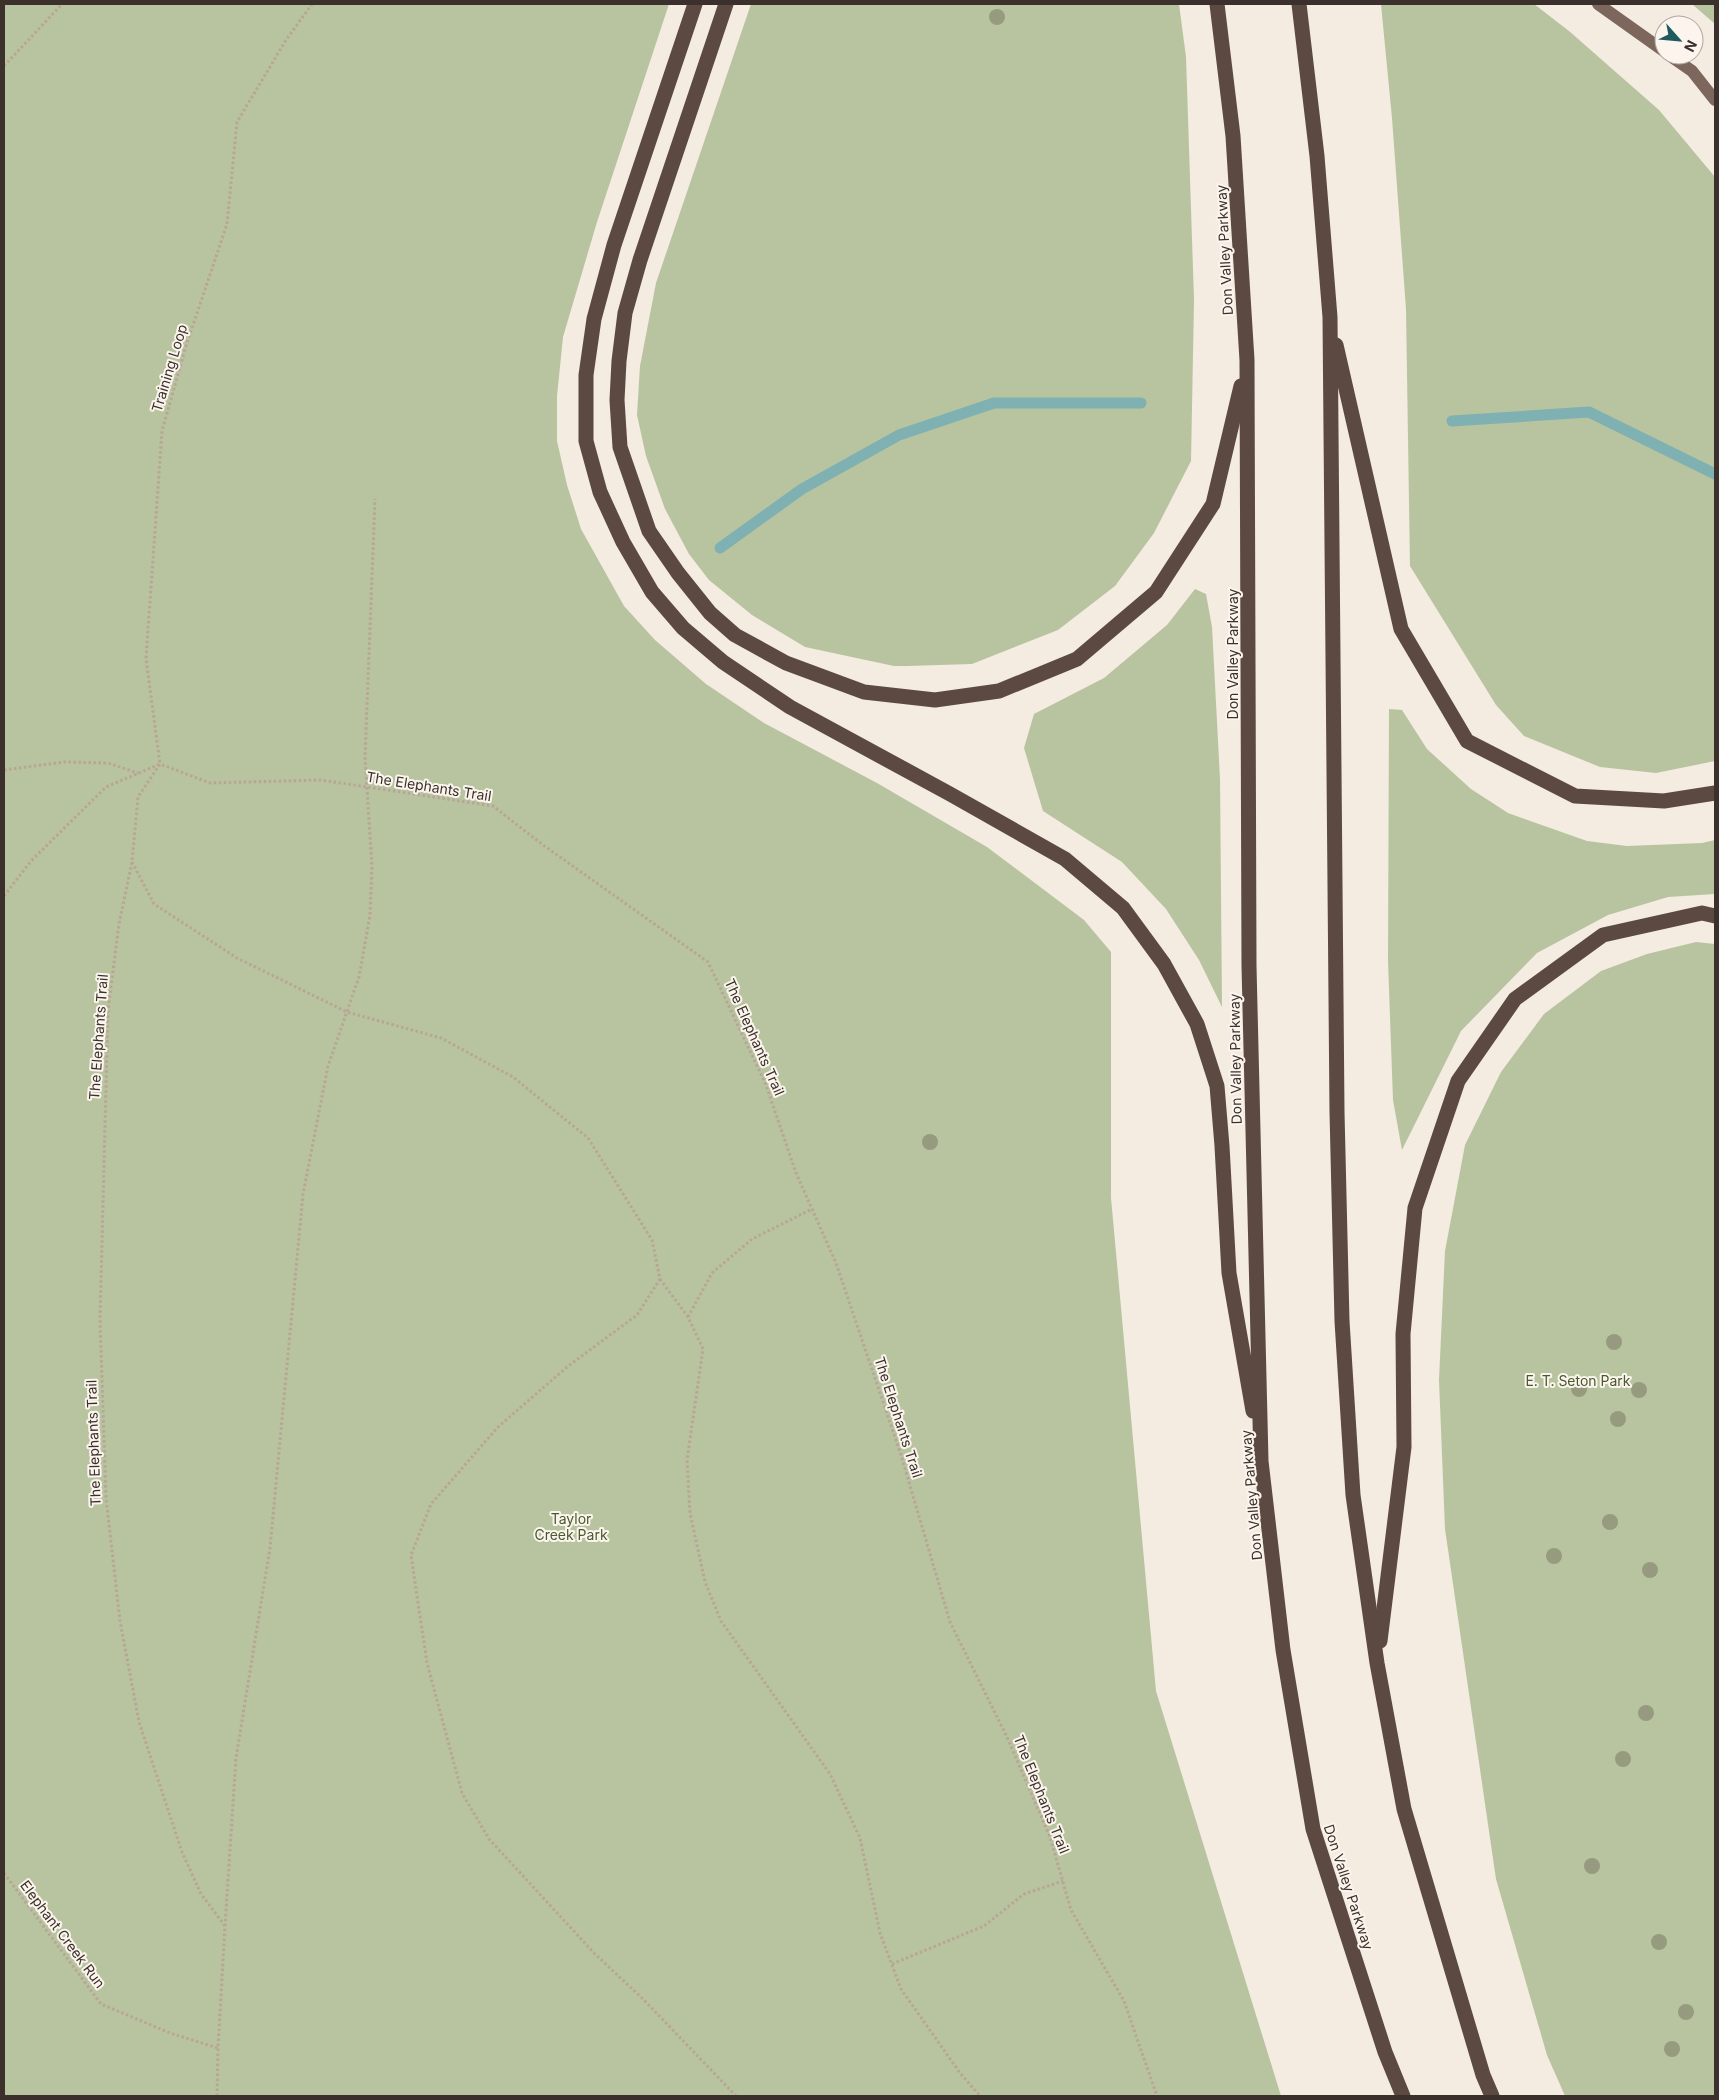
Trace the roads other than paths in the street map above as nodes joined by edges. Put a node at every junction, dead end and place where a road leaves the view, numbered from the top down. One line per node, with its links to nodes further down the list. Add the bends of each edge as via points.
1 (695, 4): 13 (highway, via 614,245 594,319 586,374 586,441 600,492 623,542 652,592 683,628 716,657 790,707 1065,859 1123,908 1164,964 1197,1024 1217,1086 1228,1273)
2 (726, 4): 10 (highway, via 624,313 617,400 620,447 649,531 710,612 735,635 786,663 864,692 935,700 999,691 1077,659 1156,592 1213,504)
3 (1217, 4): 10 (highway, Don Valley Parkway, via 1233,136)
4 (1299, 4): 9 (highway, via 1317,156)
5 (1598, 4): 6 (main road)
6 (1654, 44)
7 (1683, 65): 8 (main road)
8 (1715, 100)
9 (1330, 317): 11 (highway, via 1401,629 1467,741 1575,796 1664,801); 14 (highway, via 1342,1321 1353,1495)
10 (1247, 360): 13 (highway, Don Valley Parkway, via 1249,966)
11 (1715, 793)
12 (1715, 916): 14 (highway, via 1702,913 1603,935 1515,999 1458,1081 1415,1208 1402,1334 1404,1447)
13 (1261, 1461): 15 (highway, Don Valley Parkway, via 1283,1650 1313,1829 1382,2042)
14 (1377, 1663): 16 (highway, via 1404,1809)
15 (1403, 2096)
16 (1492, 2096)

